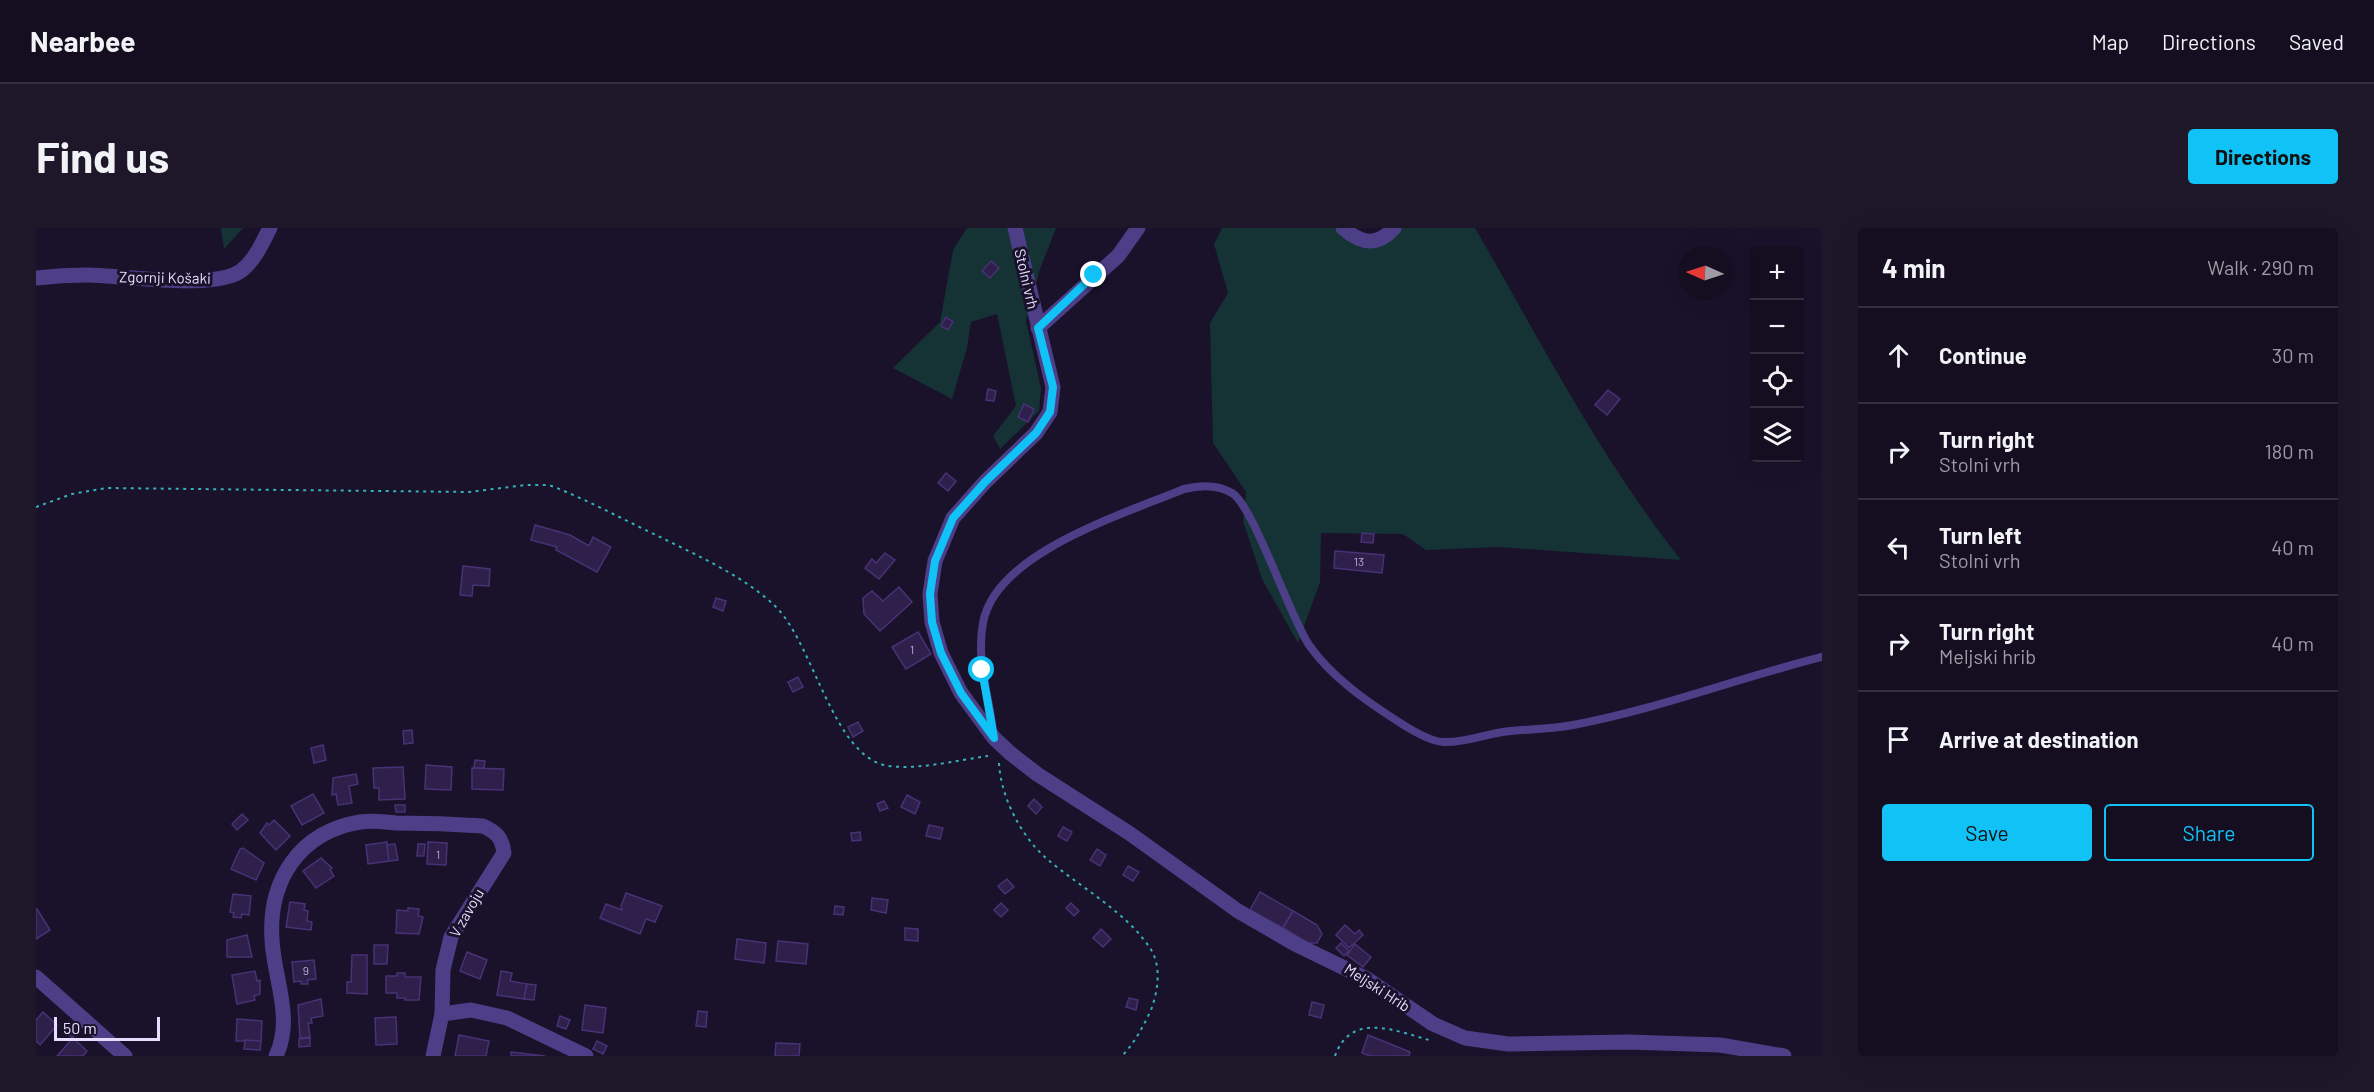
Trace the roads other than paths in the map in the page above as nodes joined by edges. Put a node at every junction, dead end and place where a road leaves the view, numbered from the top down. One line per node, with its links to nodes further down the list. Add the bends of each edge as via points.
1 (270, 228): 6 (street, Zgornji Košaki, via 242,270 219,279 86,275)
2 (1015, 228): 7 (street, Stolni vrh)
3 (1138, 228): 7 (street, via 1118,256)
4 (1343, 228): 5 (street, via 1355,239 1370,243 1387,236)
5 (1394, 228)
6 (36, 278)
7 (1038, 328): 9 (street, Stolni vrh, via 1053,387 1050,412 1036,433 953,518 935,561 930,594 932,622 941,653 961,693)
8 (1822, 657): 9 (lane, via 1663,705 1572,726 1441,742 1403,725 1326,668 1297,624 1239,498 1214,486 1197,486 1059,543 1002,582 982,623 981,643)
9 (994, 738): 16 (street, Meljski Hrib, via 1037,774 1238,910 1295,944 1345,966 1433,1024 1465,1038 1508,1044 1720,1045)
10 (36, 978): 12 (street)
11 (442, 1014): 13 (street, V zavoju, via 443,970 451,937 504,853 502,843 496,832 483,826 360,822 326,833 303,847 285,870 273,903 272,940 283,1004 283,1041); 14 (street, V zavoju); 15 (street, via 471,1010 507,1018)
12 (125, 1056)
13 (276, 1056)
14 (433, 1056)
15 (586, 1056)
16 (1784, 1056)

